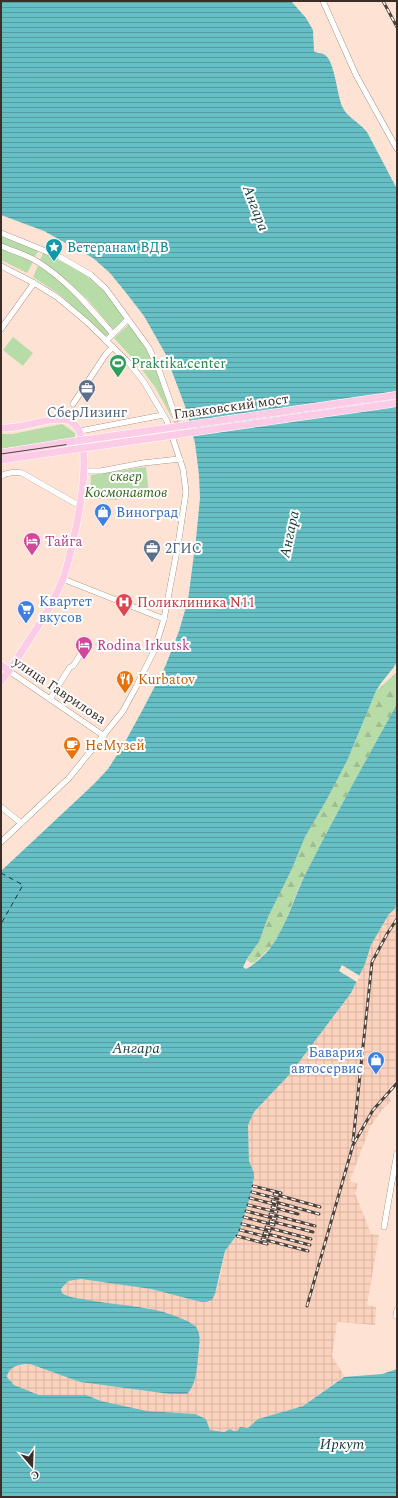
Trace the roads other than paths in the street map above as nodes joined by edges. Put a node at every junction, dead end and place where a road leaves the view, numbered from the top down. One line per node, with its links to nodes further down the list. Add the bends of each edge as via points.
1 (323, 1): 2 (street, via 356,75)
2 (397, 149)
3 (1, 233): 7 (street, via 60,257 91,275 106,289)
4 (1, 246): 9 (street, via 36,261 57,275)
5 (1, 266): 6 (street)
6 (34, 283): 8 (street); 10 (street, via 57,297)
7 (128, 319): 9 (street); 16 (street, via 149,348 160,370)
8 (1, 329)
9 (113, 334): 10 (street)
10 (106, 341): 11 (street)
11 (113, 347): 14 (street); 15 (street, via 144,382)
12 (397, 395): 19 (main road, Глазковский мост, bridge)
13 (397, 403): 19 (main road, Глазковский мост, bridge)
14 (73, 404)
15 (163, 415): 18 (street); 21 (street)
16 (176, 418)
17 (1, 428): 18 (main road, via 63,419 71,422)
18 (80, 431): 23 (main road)
19 (70, 446): 20 (main road); 22 (main road)
20 (1, 453)
21 (180, 459): 23 (street, via 101,471); 27 (street, via 186,492)
22 (1, 460)
23 (84, 471): 25 (main road)
24 (1, 476): 25 (street, via 22,473)
25 (80, 506): 26 (main road)
26 (63, 579): 27 (street); 30 (main road, via 52,603)
27 (164, 618): 33 (street, via 154,651 136,687 123,711)
28 (82, 652): 32 (street)
29 (1, 665): 30 (main road, улица Гаврилова)
30 (9, 671): 31 (main road); 32 (street, улица Гаврилова)
31 (1, 681)
32 (50, 699): 33 (street, улица Гаврилова)
33 (104, 736): 35 (street, via 68,778)
34 (1, 807): 35 (street)
35 (21, 823): 36 (street)
36 (1, 842)
37 (397, 1154): 38 (street)
38 (384, 1227)

